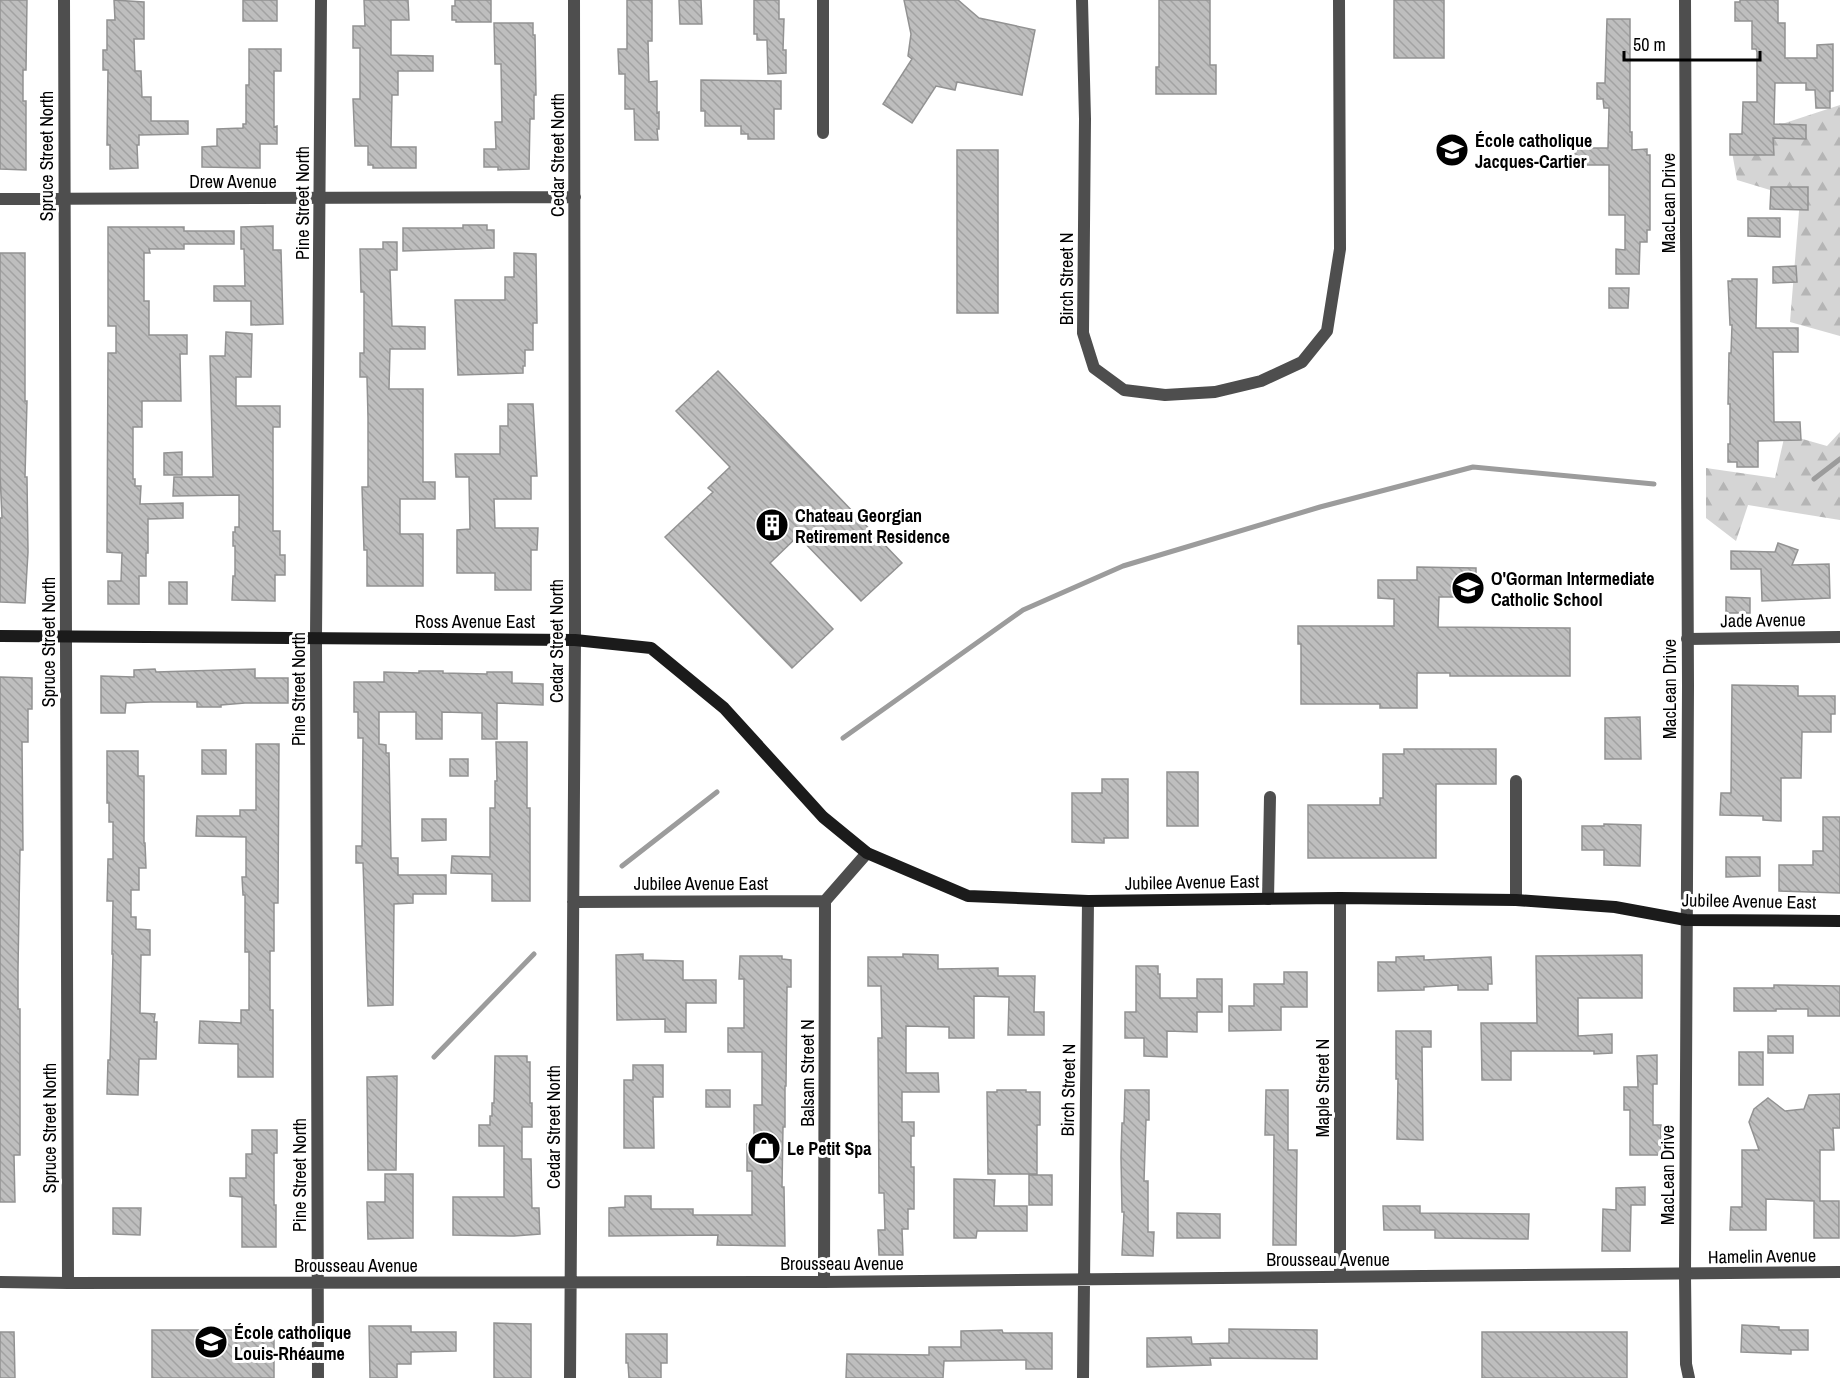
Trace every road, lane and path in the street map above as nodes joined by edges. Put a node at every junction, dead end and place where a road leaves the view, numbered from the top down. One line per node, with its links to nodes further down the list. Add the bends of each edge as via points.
1 (64, 0): 11 (street, Spruce Street North)
2 (321, 0): 12 (street, Pine Street North)
3 (574, 0): 9 (street, Cedar Street North)
4 (823, 0): 8 (street)
5 (1082, 0): 6 (street, Birch Street N, via 1083,333 1094,368 1124,390 1165,395 1215,392 1261,381 1302,362 1326,331 1340,249)
6 (1339, 0)
7 (1685, 0): 18 (street, MacLean Drive)
8 (823, 134)
9 (575, 197): 12 (street, Drew Avenue); 17 (street, Cedar Street North)
10 (0, 199): 11 (street, Drew Avenue)
11 (64, 199): 12 (street, Drew Avenue); 14 (street, Spruce Street North)
12 (321, 199): 16 (street, Pine Street North)
13 (0, 636): 14 (main road, Ross Avenue East)
14 (66, 636): 16 (main road, Ross Avenue East); 37 (street, Spruce Street North)
15 (1840, 637): 18 (street, Jade Avenue)
16 (316, 638): 17 (main road, Ross Avenue East); 38 (street, Pine Street North)
17 (575, 639): 21 (main road, Ross Avenue East, via 651,648 724,708 823,817); 27 (street, Cedar Street North)
18 (1687, 639): 28 (street, MacLean Drive)
19 (1516, 781): 24 (street)
20 (1270, 797): 23 (street)
21 (867, 853): 25 (street); 26 (main road, Jubilee Avenue East, via 968,896)
22 (1340, 898): 23 (main road, Jubilee Avenue East); 24 (main road, Jubilee Avenue East); 32 (street, Maple Street N)
23 (1268, 899): 26 (main road, Jubilee Avenue East)
24 (1516, 900): 28 (main road, Jubilee Avenue East, via 1615,907)
25 (825, 901): 27 (street, Jubilee Avenue East); 36 (street, Balsam Street N)
26 (1089, 901): 33 (street, Birch Street N)
27 (573, 902): 35 (street, Cedar Street North)
28 (1686, 920): 29 (main road, Jubilee Avenue East); 31 (street, MacLean Drive)
29 (1840, 921)
30 (1840, 1272): 31 (street, Hamelin Avenue)
31 (1685, 1275): 32 (street, Brousseau Avenue); 42 (street, MacLean Drive)
32 (1340, 1277): 33 (street, Brousseau Avenue)
33 (1083, 1279): 36 (street, Brousseau Avenue); 41 (street, Birch Street N)
34 (0, 1282): 37 (street, Brousseau Avenue)
35 (570, 1282): 36 (street, Brousseau Avenue); 38 (street, Brousseau Avenue); 40 (street, Cedar Street North)
36 (824, 1282)
37 (68, 1283): 38 (street, Brousseau Avenue)
38 (317, 1283): 39 (street, Pine Street North)
39 (318, 1378)
40 (570, 1378)
41 (1083, 1378)
42 (1689, 1378)

